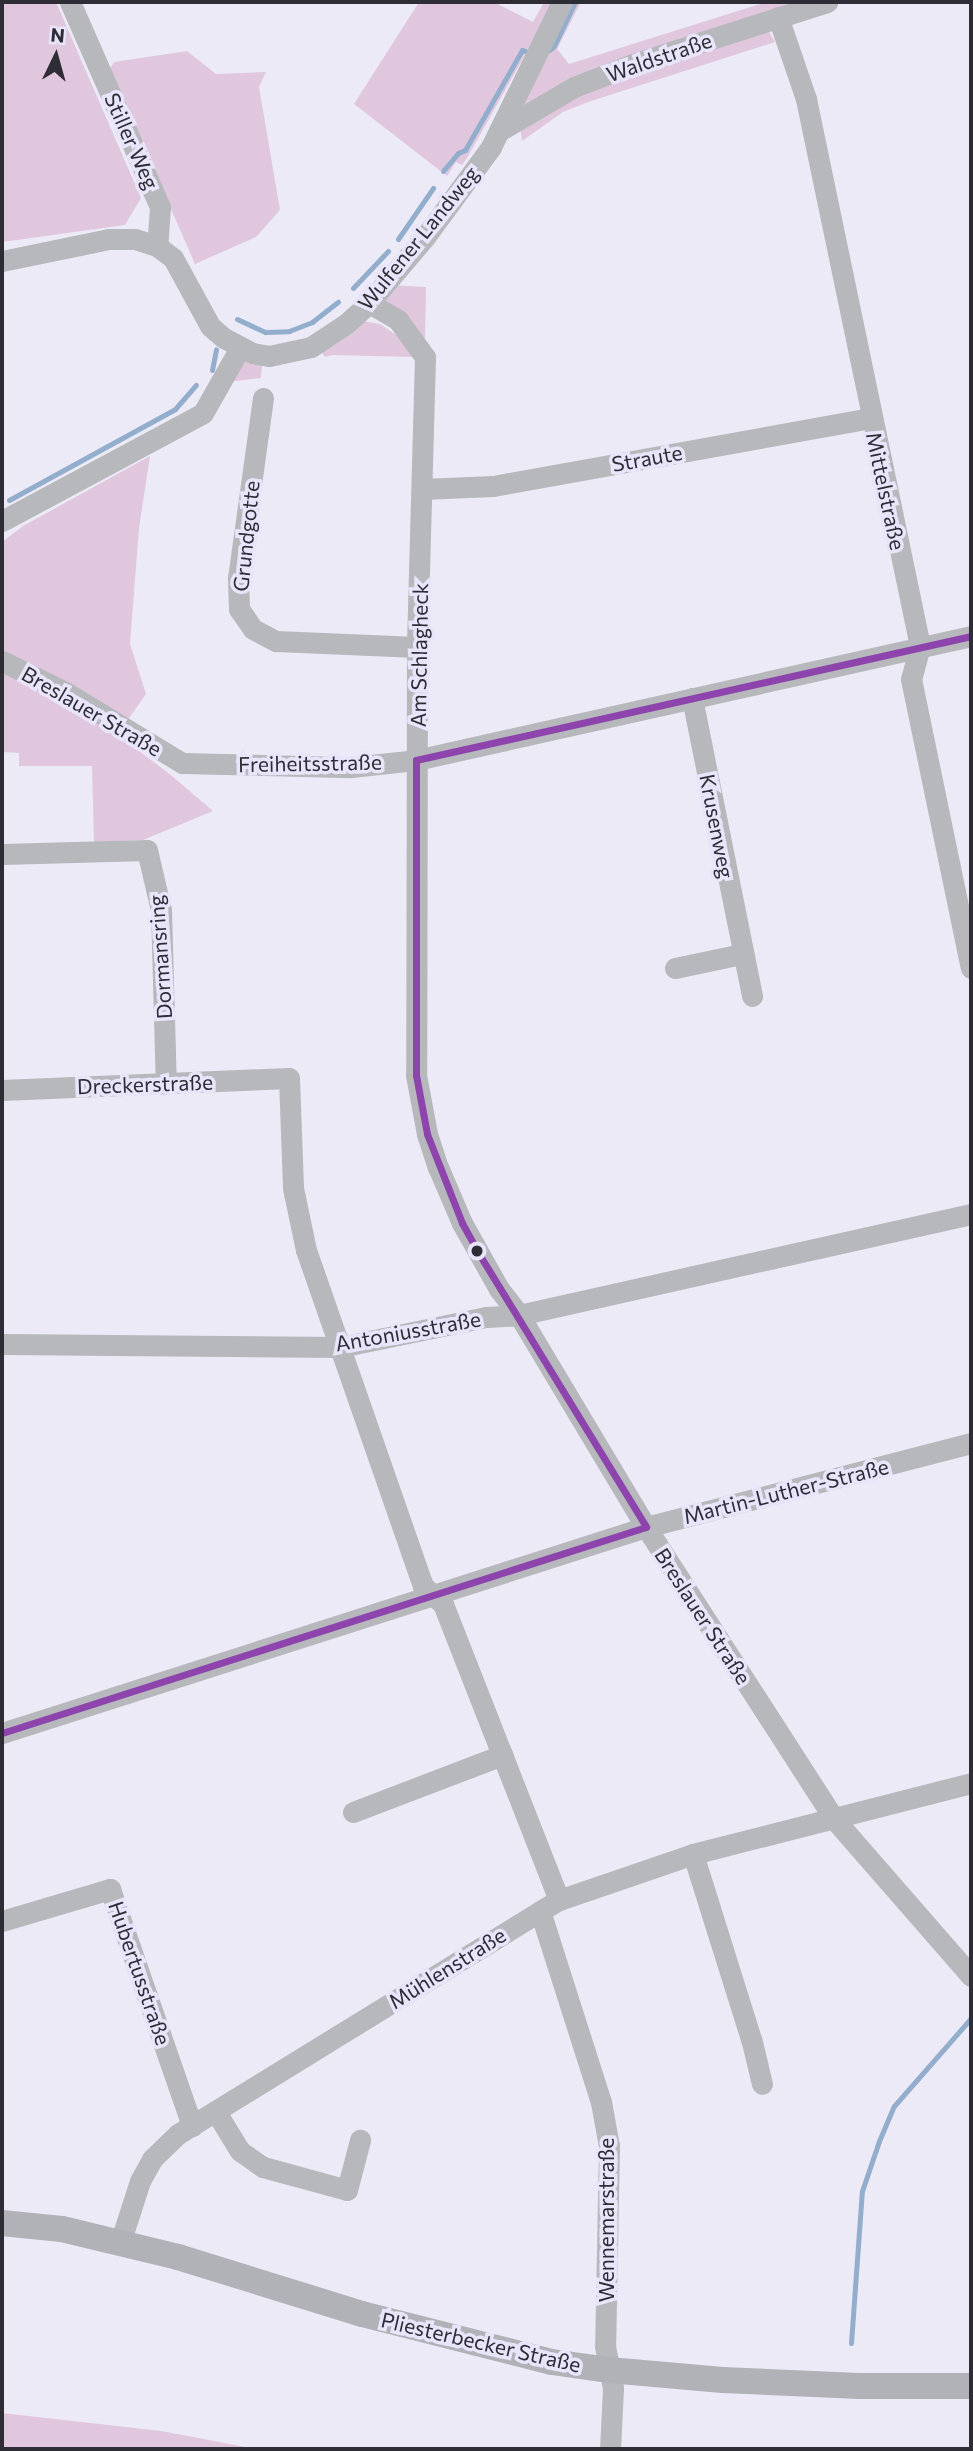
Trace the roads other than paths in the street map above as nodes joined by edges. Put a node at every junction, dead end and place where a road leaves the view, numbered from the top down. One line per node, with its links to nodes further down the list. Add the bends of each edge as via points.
1 (70, 2): 6 (street, Stiller Weg, via 160,207)
2 (562, 2): 5 (street, Wulfener Landweg)
3 (827, 2): 4 (street, Waldstraße)
4 (778, 17): 5 (street, Waldstraße, via 573,87); 11 (street, Mittelstraße, via 806,99)
5 (499, 131): 8 (street, Wulfener Landweg, via 425,237)
6 (157, 246): 7 (street, via 135,239 108,239); 9 (street, via 173,258 210,326)
7 (2, 261)
8 (369, 303): 9 (street, Wulfener Landweg, via 312,347 269,356); 12 (street, Am Schlagheck, via 398,320 425,357)
9 (240, 348): 13 (street, via 203,413)
10 (263, 398): 16 (street, Grundgotte, via 238,579 239,609 253,629 276,641)
11 (870, 418): 12 (street, Straute, via 493,486); 15 (street, Mittelstraße)
12 (422, 489): 16 (street, Am Schlagheck)
13 (2, 521)
14 (971, 636): 15 (street, Freiheitsstraße)
15 (920, 646): 18 (street, Freiheitsstraße); 24 (street, Mittelstraße, via 911,679)
16 (417, 647): 19 (street, Am Schlagheck)
17 (2, 661): 20 (street, Breslauer Straße, via 66,693)
18 (692, 698): 19 (street, Freiheitsstraße); 22 (street, Krusenweg)
19 (416, 760): 20 (street, Freiheitsstraße, via 351,767); 26 (street, Am Schlagheck)
20 (182, 763)
21 (2, 854): 27 (street, Dormansring, via 146,850 161,911)
22 (742, 954): 23 (street); 25 (street, Krusenweg)
23 (675, 968)
24 (971, 968)
25 (752, 996)
26 (416, 1075): 30 (street, Breslauer Straße, via 438,1167 473,1244)
27 (166, 1084): 28 (street, Dreckerstraße); 32 (street, Dreckerstraße, via 289,1078 293,1188 306,1250)
28 (2, 1090)
29 (971, 1214): 30 (street, Antoniusstraße)
30 (519, 1315): 32 (street, Antoniusstraße, via 486,1317); 34 (street, Breslauer Straße)
31 (2, 1344): 32 (street, Antoniusstraße)
32 (340, 1346): 35 (street, via 423,1586)
33 (971, 1443): 34 (street, Martin-Luther-Straße)
34 (646, 1527): 35 (street, Martin-Luther-Straße); 40 (street, Breslauer Straße)
35 (431, 1595): 36 (street, Martin-Luther-Straße); 37 (street, via 443,1604)
36 (2, 1733)
37 (502, 1755): 39 (street); 42 (street)
38 (971, 1783): 40 (street, Mühlenstraße)
39 (353, 1812)
40 (835, 1820): 41 (street, Mühlenstraße); 45 (street, Breslauer Straße)
41 (693, 1854): 42 (street, Mühlenstraße); 46 (street)
42 (559, 1900): 43 (street, Mühlenstraße)
43 (540, 1911): 47 (street, Mühlenstraße); 52 (street, Wennemarstraße, via 597,2090 609,2146 605,2346)
44 (2, 1921): 48 (street, Hubertusstraße, via 110,1889)
45 (971, 1976)
46 (762, 2084)
47 (216, 2112): 48 (street, Mühlenstraße); 49 (street, via 240,2151 263,2167 347,2190)
48 (192, 2126): 51 (street, Mühlenstraße, via 152,2159)
49 (360, 2140)
50 (2, 2223): 51 (main road, Pliesterbecker Straße)
51 (120, 2243): 52 (main road, Pliesterbecker Straße, via 475,2345)
52 (609, 2371): 53 (main road, Pliesterbecker Straße, via 845,2386); 54 (street, Wennemarstraße, via 613,2388)
53 (971, 2386)
54 (610, 2449)

